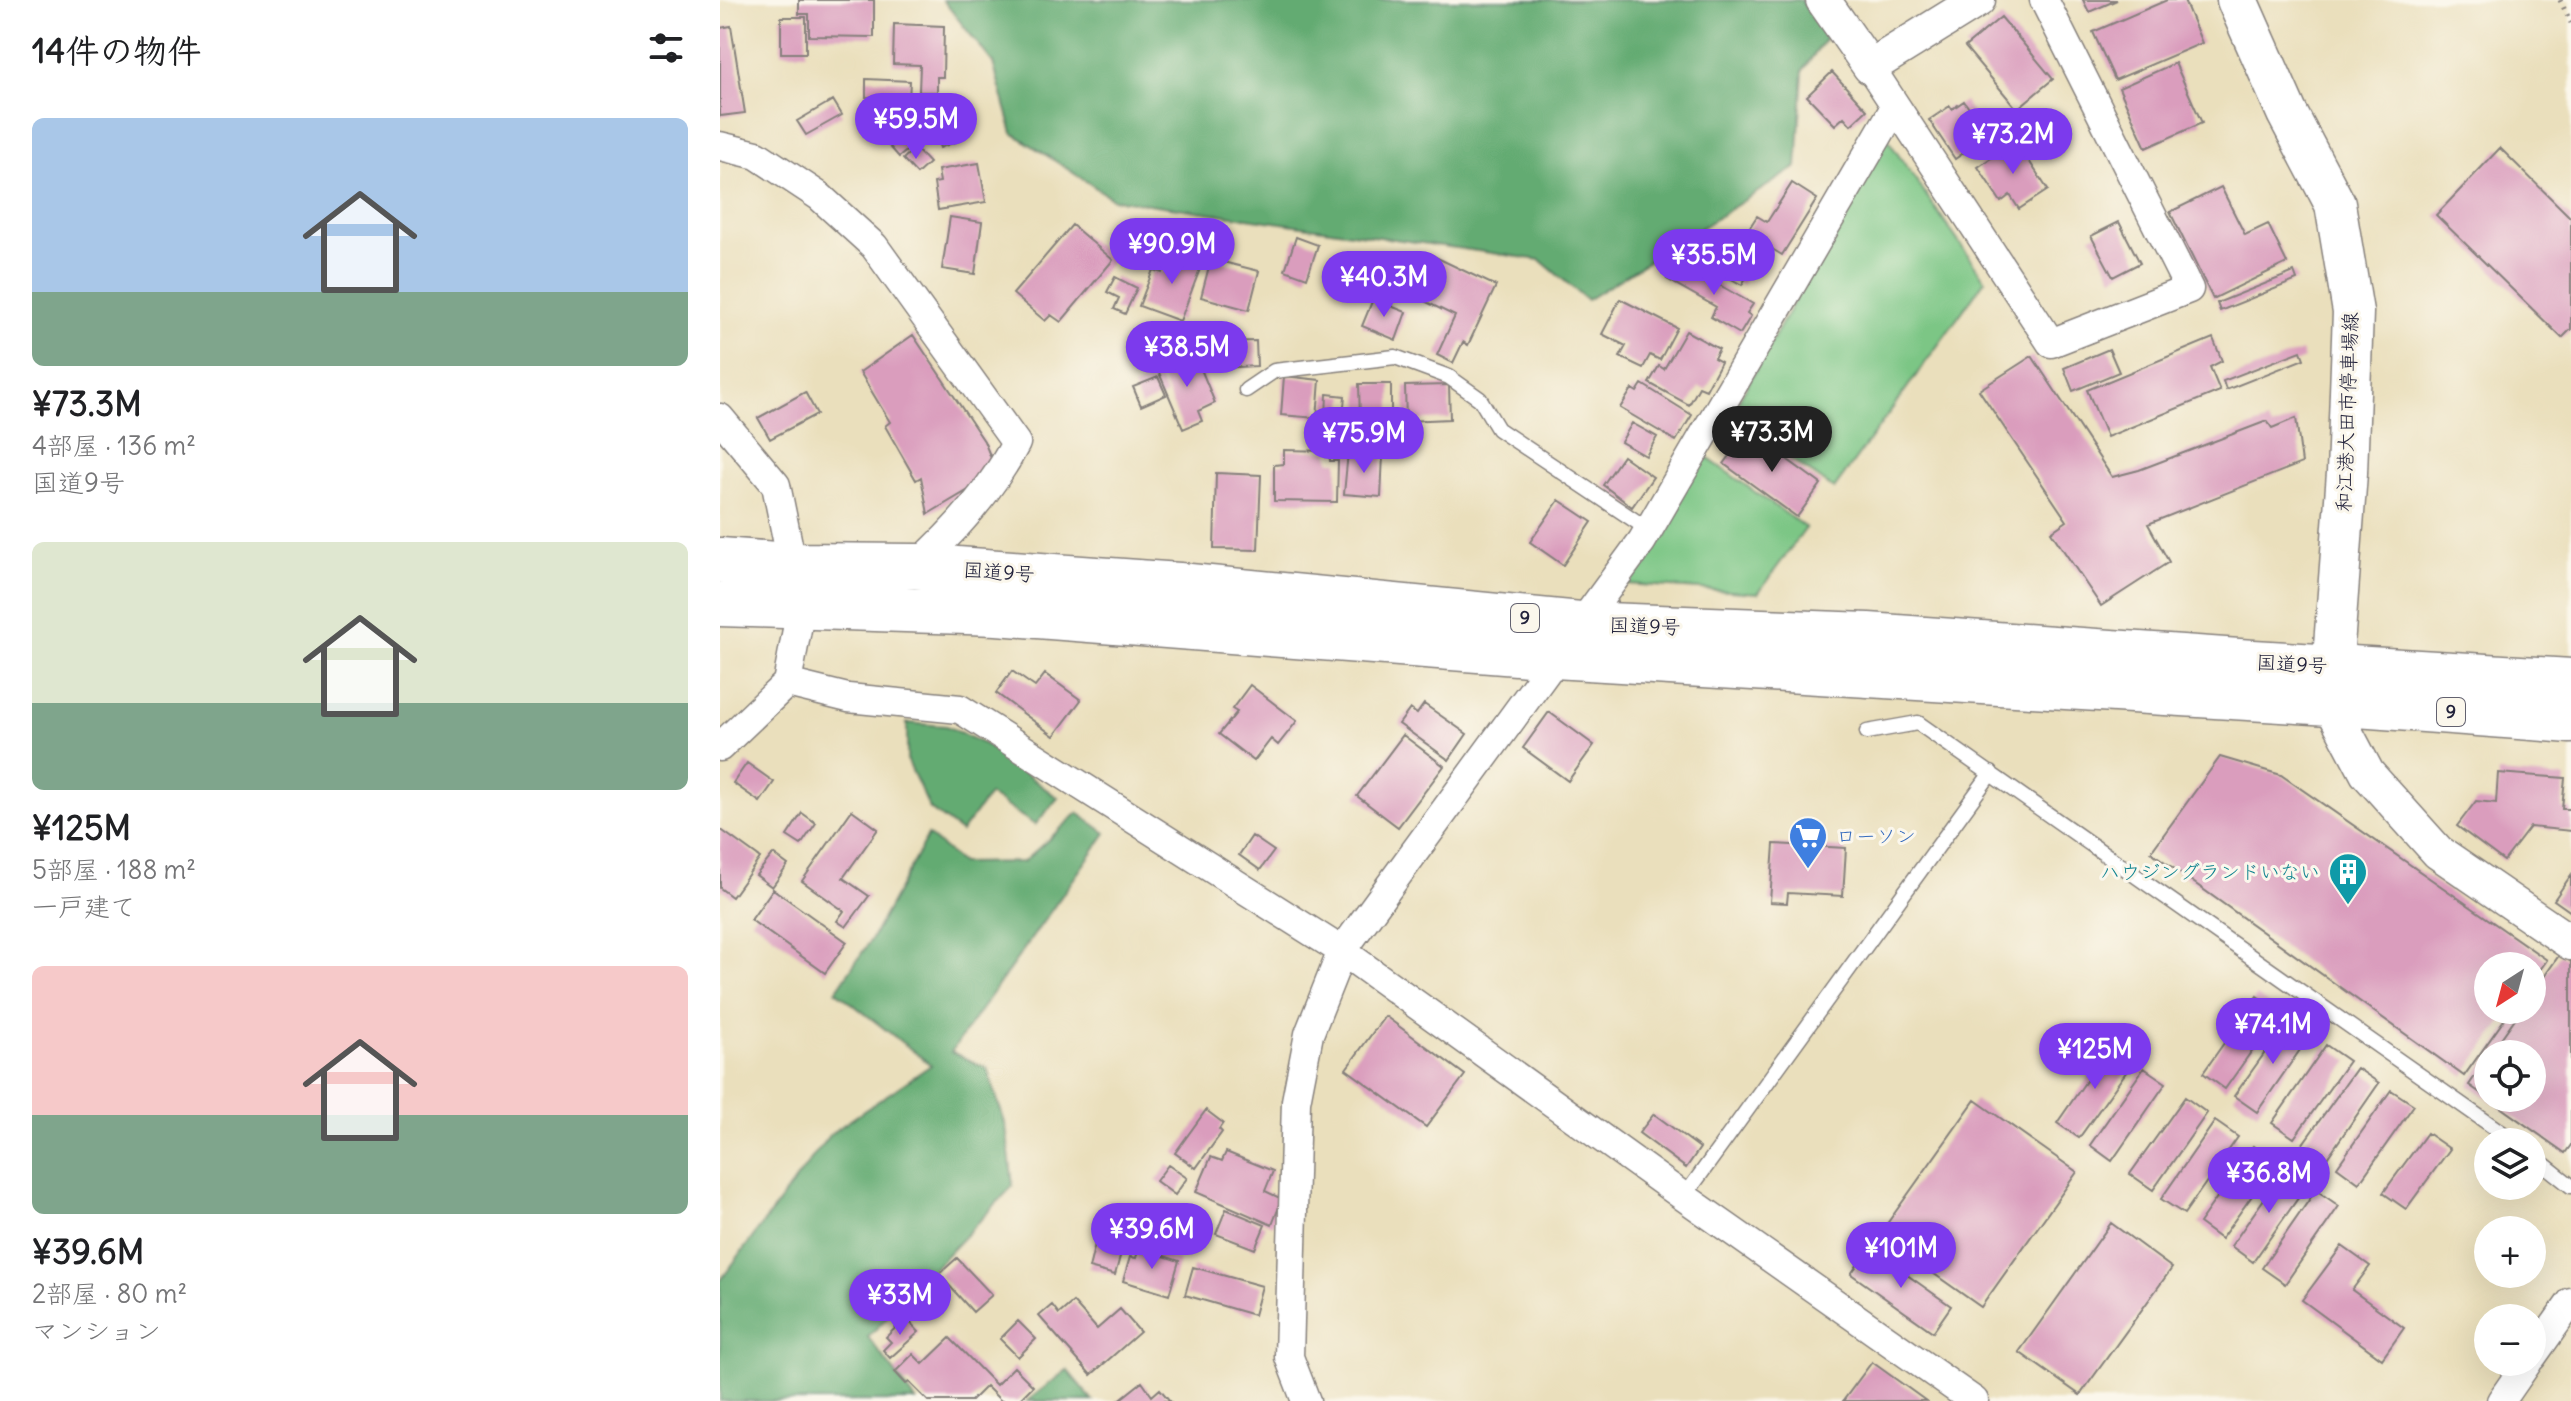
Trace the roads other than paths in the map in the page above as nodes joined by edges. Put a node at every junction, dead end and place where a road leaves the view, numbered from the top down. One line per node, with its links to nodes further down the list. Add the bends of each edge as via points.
1 (1823, 0): 5 (street)
2 (1978, 0): 5 (street)
3 (2044, 0): 6 (street, via 2189,289 2051,343)
4 (2237, 0): 19 (main road, 和江港大田市停車場線, via 2335,204 2353,312)
5 (1870, 67): 6 (street)
6 (1895, 107): 10 (street)
7 (720, 146): 13 (street, via 757,155 819,196 874,246 1016,443 999,476 950,536)
8 (1246, 390): 10 (lane, via 1274,371 1395,357 1449,377 1480,399 1498,429)
9 (720, 418): 12 (street, via 776,485)
10 (1649, 530): 16 (street)
11 (720, 560): 12 (highway, 国道9号 / 9)
12 (792, 565): 13 (highway, 国道9号 / 9); 15 (street)
13 (916, 566): 16 (highway, 国道9号 / 9, via 1179,585)
14 (720, 604): 15 (highway, 国道9号 / 9)
15 (801, 608): 16 (highway, 国道9号 / 9); 18 (street)
16 (1568, 640): 19 (highway, 国道9号 / 9); 25 (street)
17 (2571, 681): 19 (highway, 国道9号 / 9)
18 (787, 683): 22 (street); 25 (street, via 848,698 960,709)
19 (2331, 684): 20 (highway, 国道9号 / 9); 24 (street, via 2367,773 2438,852)
20 (2571, 721)
21 (1867, 732): 23 (lane, via 1918,723)
22 (720, 747)
23 (1991, 773): 26 (lane); 29 (lane)
24 (2571, 943)
25 (1342, 951): 29 (street); 33 (street, via 1309,1034 1296,1101 1289,1357)
26 (2495, 1128)
27 (2546, 1166): 28 (lane)
28 (2571, 1186)
29 (1684, 1197): 34 (street)
30 (2571, 1302): 31 (street)
31 (2546, 1337)
32 (2518, 1376): 35 (street)
33 (1306, 1401)
34 (1974, 1401)
35 (2501, 1401)

